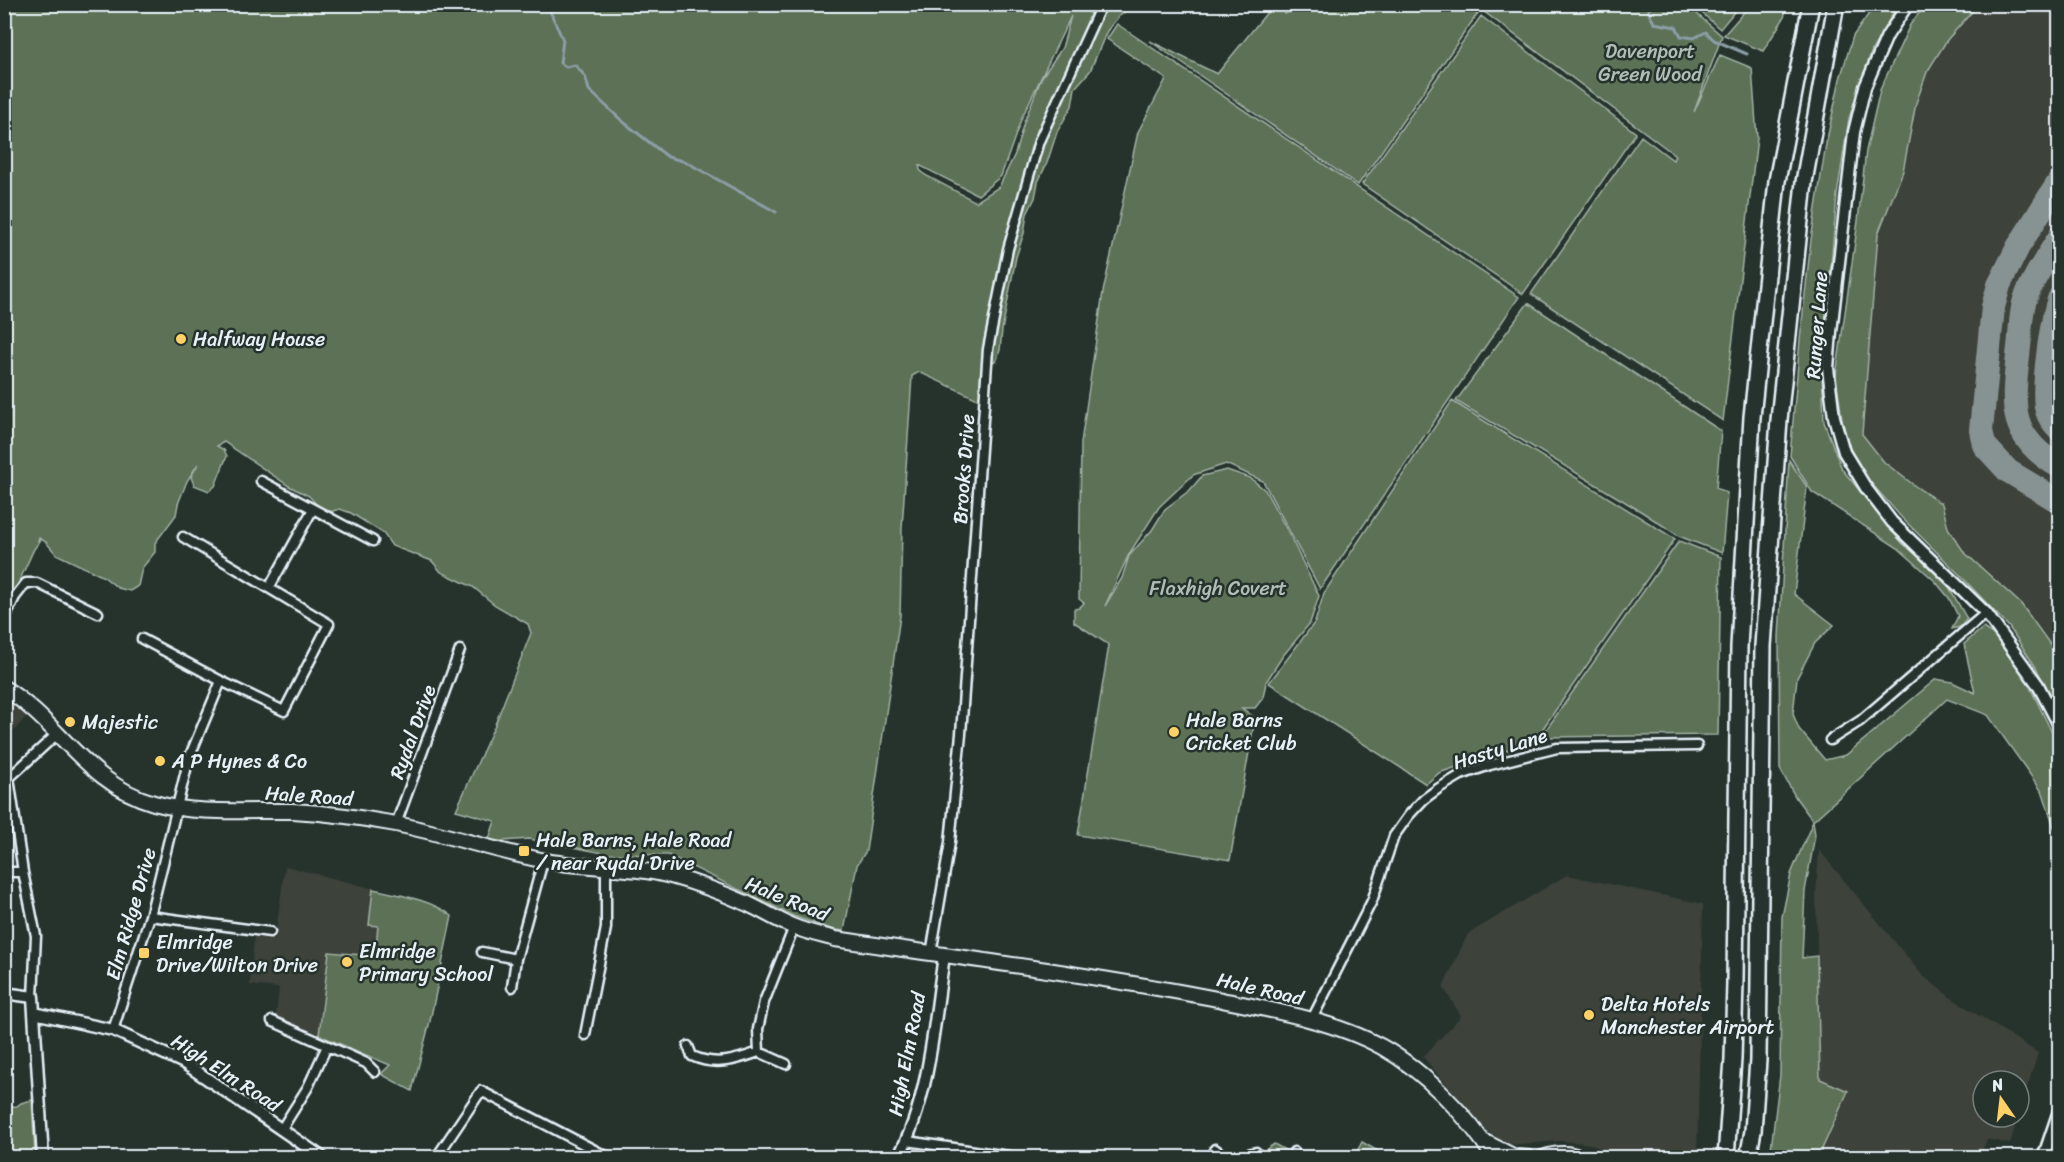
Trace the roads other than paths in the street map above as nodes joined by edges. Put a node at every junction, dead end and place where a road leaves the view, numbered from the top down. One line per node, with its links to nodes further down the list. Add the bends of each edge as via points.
1 (1103, 4): 31 (street, Brooks Drive, via 1039,141 1008,249 988,349 961,734)
2 (1811, 4): 53 (highway, via 1777,181 1752,417 1739,648 1733,1059)
3 (1836, 4): 48 (highway, via 1804,182 1763,646 1759,1048)
4 (1908, 4): 11 (street, Runger Lane, via 1887,36 1865,87 1854,132 1828,369 1834,417 1844,452 1866,489 1892,522)
5 (261, 481): 6 (street)
6 (313, 509): 8 (street); 9 (street)
7 (183, 537): 9 (street)
8 (373, 542)
9 (269, 588): 15 (street, via 329,624 285,711)
10 (98, 613): 12 (street, via 26,583)
11 (1986, 613): 17 (street, Runger Lane, via 2038,685); 19 (street, via 1860,721)
12 (4, 620)
13 (142, 639): 15 (street)
14 (460, 650): 22 (street, Rydal Drive)
15 (221, 681): 21 (street, Elm Ridge Drive, via 189,758)
16 (4, 688): 18 (main road, Hale Road, via 35,711)
17 (2060, 727)
18 (56, 735): 21 (main road, Hale Road, via 112,783 153,802); 26 (street, via 9,778)
19 (1830, 740)
20 (1697, 746): 38 (street, Hasty Lane, via 1557,748 1480,768 1439,788 1409,815 1394,836 1372,901)
21 (179, 807): 22 (main road, Hale Road, via 295,812); 27 (street, Elm Ridge Drive)
22 (396, 824): 23 (main road, Hale Road)
23 (543, 861): 24 (main road, Hale Road); 32 (street)
24 (606, 868): 28 (main road, Hale Road, via 641,870 699,884); 40 (street, via 606,928)
25 (4, 872): 26 (street)
26 (23, 872): 35 (street, via 36,936)
27 (150, 916): 29 (street); 39 (street, Elm Ridge Drive)
28 (794, 927): 31 (main road, Hale Road, via 835,939); 43 (street, via 764,1002 758,1029)
29 (270, 932)
30 (482, 952): 32 (street)
31 (937, 955): 38 (main road, Hale Road, via 1152,987); 49 (street, High Elm Road, via 926,1071)
32 (516, 959): 33 (street)
33 (512, 987)
34 (4, 993): 35 (street)
35 (33, 997): 36 (street)
36 (34, 1013): 39 (street, High Elm Road); 54 (street)
37 (272, 1021): 41 (street)
38 (1311, 1021): 50 (main road, Hale Road, via 1344,1031 1399,1058 1448,1101)
39 (113, 1030): 47 (street, High Elm Road, via 184,1063)
40 (585, 1035)
41 (327, 1046): 45 (street, via 366,1063); 47 (street, via 308,1087)
42 (688, 1046): 43 (street, via 692,1056 716,1061 731,1061)
43 (759, 1052): 44 (street)
44 (786, 1064)
45 (375, 1072)
46 (2060, 1108): 67 (street)
47 (281, 1130): 55 (street, High Elm Road)
48 (1753, 1131): 65 (highway); 66 (highway)
49 (907, 1141): 58 (street, High Elm Road); 59 (street)
50 (1485, 1142): 61 (main road, Hale Road); 62 (main road, Hale Road)
51 (1215, 1149): 60 (street)
52 (1257, 1152): 60 (street)
53 (1725, 1154)
54 (43, 1158)
55 (323, 1158)
56 (436, 1158): 57 (street, via 481,1091)
57 (610, 1158)
58 (898, 1158)
59 (1022, 1158)
60 (1229, 1158)
61 (1494, 1158)
62 (1529, 1158)
63 (1542, 1158): 64 (main road, via 1565,1153)
64 (1581, 1158)
65 (1748, 1158)
66 (1757, 1158)
67 (2043, 1158)

